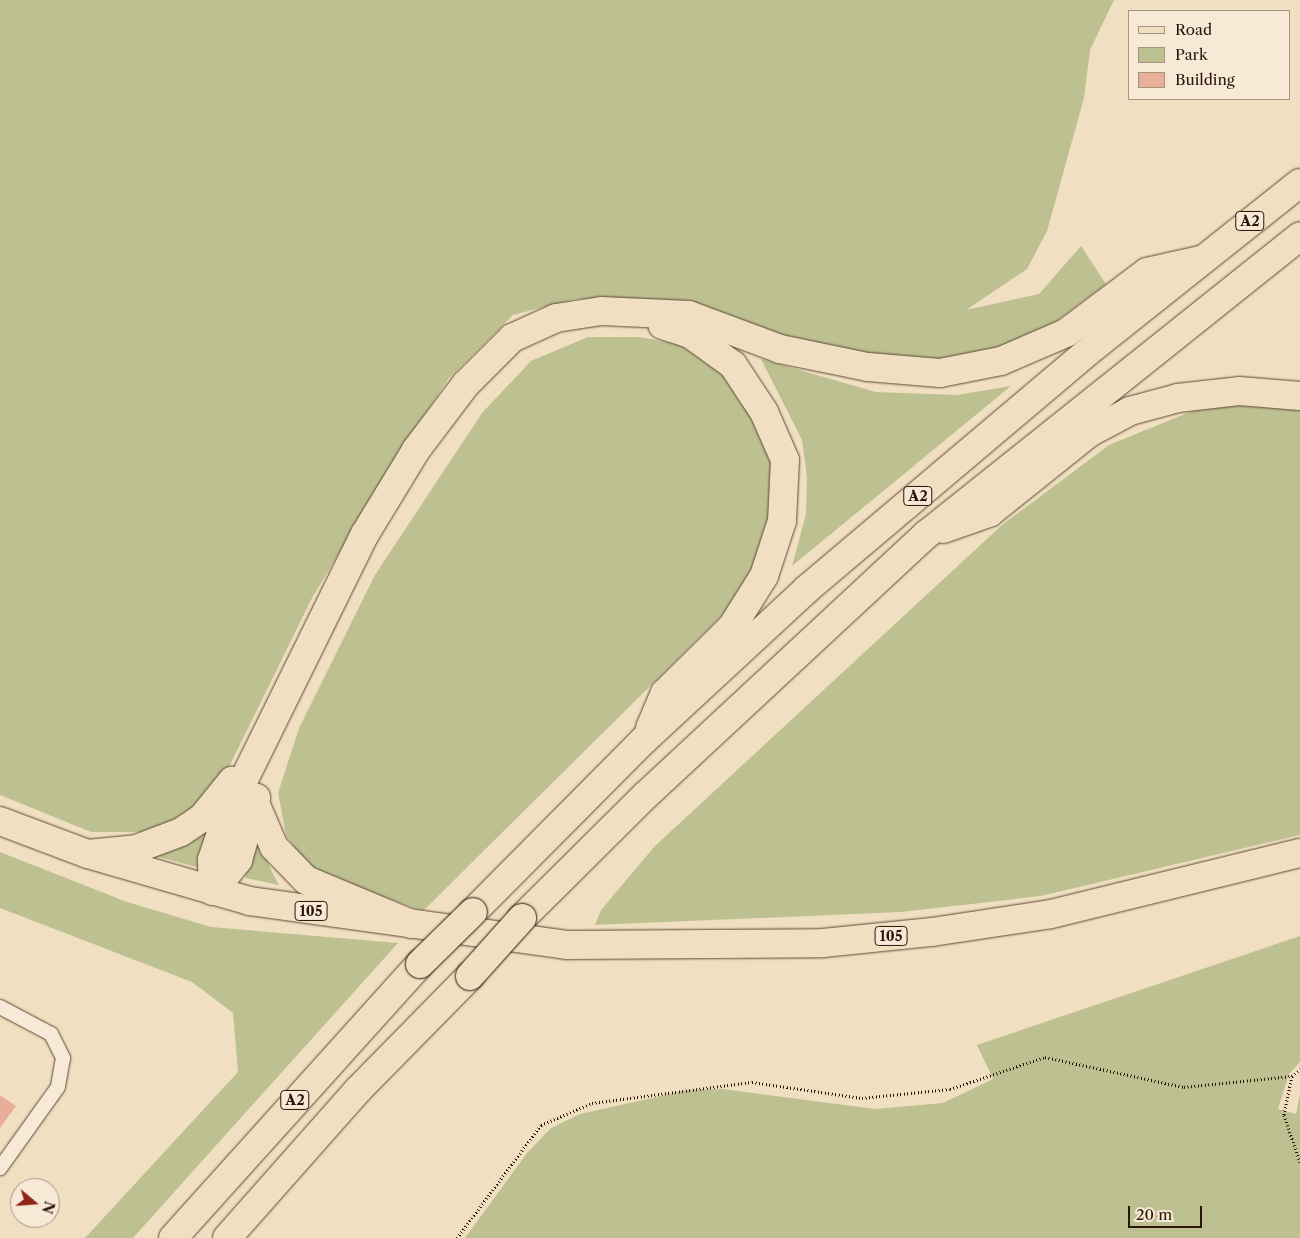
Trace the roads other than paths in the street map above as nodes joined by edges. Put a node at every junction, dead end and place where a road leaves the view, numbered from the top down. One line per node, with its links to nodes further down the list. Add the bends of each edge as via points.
1 (1300, 183): 3 (main road, A2)
2 (1300, 236): 6 (main road, A2)
3 (1200, 260): 4 (main road, via 1147,272 1066,333 1001,361 940,374 868,367 780,348 688,315); 8 (main road, A2, via 807,589)
4 (637, 316): 7 (main road, via 601,311 556,318 512,338 466,384 416,450 366,534); 8 (main road, via 690,334 733,365 764,412 785,460 782,521 764,576 732,627 666,693)
5 (1300, 396): 6 (main road, via 1239,391 1178,398 1130,411 1089,433 989,513)
6 (927, 534): 19 (main road, A2, bridge, via 646,795 522,918 358,1090)
7 (268, 733): 9 (main road); 10 (main road)
8 (644, 740): 18 (main road, A2, bridge, via 420,964)
9 (252, 757): 13 (main road, via 202,818 181,832 136,849); 14 (main road, via 212,860)
10 (255, 803): 14 (main road, via 238,860); 15 (main road, via 274,847 306,880)
11 (0, 822): 13 (main road, 105)
12 (1300, 853): 15 (main road, 105, via 1051,914 823,943 567,945)
13 (88, 854): 14 (main road, 105)
14 (213, 891): 15 (main road, 105, via 302,910)
15 (411, 924)
16 (0, 1007): 17 (lane, via 51,1034 63,1058 58,1087)
17 (0, 1168)
18 (173, 1238)
19 (227, 1238)

